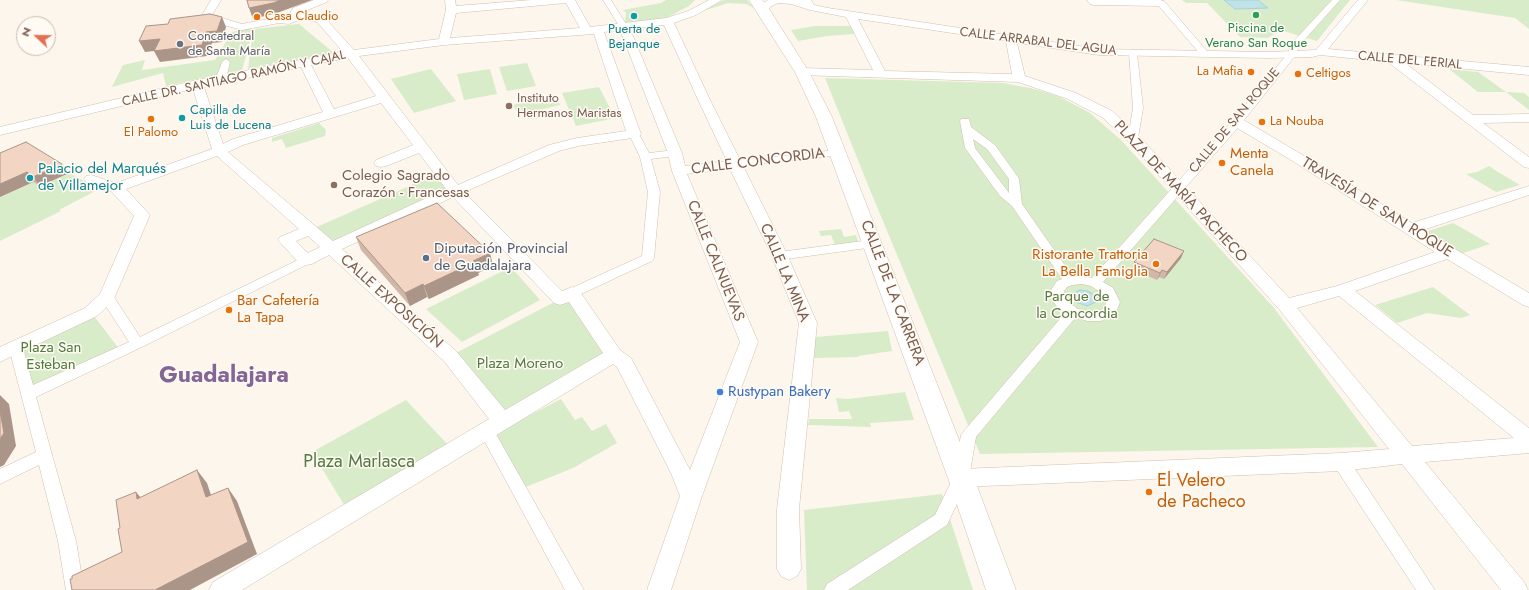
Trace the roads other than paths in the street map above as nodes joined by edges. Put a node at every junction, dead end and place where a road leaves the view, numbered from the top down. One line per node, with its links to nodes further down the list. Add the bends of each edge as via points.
1 (216, 0): 15 (street, via 206,17 242,27 279,20 289,21)
2 (323, 0): 15 (street, via 297,10)
3 (569, 0): 13 (street); 18 (street)
4 (607, 0): 17 (street)
5 (702, 0): 16 (street)
6 (717, 0): 16 (street, CALLE DR. SANTIAGO RAMÓN Y CAJAL)
7 (1092, 0): 11 (street)
8 (1336, 0): 25 (street, CALLE DE SAN ROQUE, via 1295,45)
9 (1363, 0): 22 (street)
10 (808, 2): 12 (street, CALLE ARRABAL DEL AGUA, via 777,0); 14 (street, CALLE ARRABAL DEL AGUA)
11 (1160, 2): 23 (street)
12 (761, 4): 29 (street, CALLE DE LA CARRERA)
13 (450, 5): 20 (street)
14 (850, 14): 19 (street, CALLE ARRABAL DEL AGUA); 31 (street)
15 (297, 15): 24 (street, via 321,20)
16 (675, 19): 17 (street, CALLE DR. SANTIAGO RAMÓN Y CAJAL); 49 (street, CALLE LA MINA)
17 (624, 27): 18 (street, CALLE DR. SANTIAGO RAMÓN Y CAJAL); 45 (street, CALLE CALNUEVAS)
18 (592, 30): 20 (street, CALLE DR. SANTIAGO RAMÓN Y CAJAL); 40 (street, via 608,62)
19 (1011, 39): 21 (street, CALLE ARRABAL DEL AGUA, via 1099,52); 33 (street)
20 (444, 42): 24 (street, CALLE DR. SANTIAGO RAMÓN Y CAJAL)
21 (1133, 52): 23 (street, CALLE ARRABAL DEL AGUA); 42 (street, via 1138,108)
22 (1320, 52): 25 (street, CALLE DEL FERIAL); 26 (street, CALLE DEL FERIAL)
23 (1204, 53): 25 (street, CALLE ARRABAL DEL AGUA)
24 (351, 54): 28 (street, CALLE DR. SANTIAGO RAMÓN Y CAJAL); 35 (street)
25 (1292, 54): 39 (street, CALLE DE SAN ROQUE)
26 (1392, 59): 30 (street, CALLE DEL FERIAL); 38 (street)
27 (226, 62): 32 (street)
28 (304, 62): 32 (street, CALLE DR. SANTIAGO RAMÓN Y CAJAL); 36 (street)
29 (802, 72): 31 (street, PLAZA DE MARÍA PACHECO); 46 (street, CALLE DE LA CARRERA, via 824,117)
30 (1529, 72)
31 (881, 74): 33 (street, PLAZA DE MARÍA PACHECO)
32 (221, 78): 34 (street, CALLE DR. SANTIAGO RAMÓN Y CAJAL)
33 (1019, 78): 42 (street, PLAZA DE MARÍA PACHECO, via 1086,102 1107,114)
34 (197, 84): 41 (street, CALLE DR. SANTIAGO RAMÓN Y CAJAL); 44 (street)
35 (384, 98): 36 (street); 43 (street)
36 (331, 115): 44 (street, via 238,142)
37 (1529, 118): 38 (street)
38 (1470, 119): 50 (street)
39 (1237, 122): 54 (street, CALLE DE SAN ROQUE); 58 (street, TRAVESÍA DE SAN ROQUE)
40 (634, 134): 47 (street); 56 (street, via 554,148)
41 (1, 135)
42 (1133, 138): 54 (street, PLAZA DE MARÍA PACHECO)
43 (421, 147): 48 (street); 56 (street)
44 (219, 151): 53 (street); 59 (street, CALLE EXPOSICIÓN)
45 (675, 153): 47 (street); 51 (street, CALLE CALNUEVAS)
46 (837, 153): 49 (street, CALLE CONCORDIA); 84 (street, CALLE DE LA CARRERA)
47 (645, 157): 69 (street, via 654,192 648,258)
48 (381, 163)
49 (734, 164): 51 (street, CALLE CONCORDIA); 63 (street, CALLE LA MINA)
50 (1529, 164)
51 (678, 171): 85 (street, CALLE CALNUEVAS, via 749,342)
52 (91, 179): 53 (street)
53 (116, 188): 70 (street, via 142,215)
54 (1179, 188): 66 (street, CALLE DE SAN ROQUE); 71 (street, PLAZA DE MARÍA PACHECO)
55 (1529, 190): 58 (street)
56 (455, 191): 61 (street); 69 (street)
57 (1016, 204): 57 (street, via 1004,194 970,148 966,125 991,147 1014,179); 65 (street)
58 (1410, 229): 62 (street, TRAVESÍA DE SAN ROQUE)
59 (310, 230): 61 (street, CALLE EXPOSICIÓN); 64 (street, via 286,240)
60 (864, 245): 63 (street)
61 (332, 248): 64 (street); 77 (street, CALLE EXPOSICIÓN, via 450,356)
62 (1448, 253): 67 (street); 68 (street, TRAVESÍA DE SAN ROQUE)
63 (779, 256): 86 (street, CALLE LA MINA, via 808,323 788,510)
64 (306, 260): 73 (street)
65 (1070, 281): 66 (street); 72 (street, via 1062,284 1057,290 1063,306)
66 (1095, 283): 72 (street, via 1108,291 1113,302 1111,310 1101,316)
67 (1342, 290): 71 (street); 78 (street)
68 (1525, 295)
69 (566, 296): 75 (street)
70 (107, 297): 73 (street); 74 (street, via 91,312)
71 (1285, 304): 81 (street, PLAZA DE MARÍA PACHECO)
72 (1073, 312): 84 (street, via 968,434)
73 (137, 344): 76 (street)
74 (8, 351): 76 (street)
75 (614, 355): 77 (street); 85 (street, via 624,363)
76 (28, 394): 80 (street)
77 (494, 426): 88 (street); 89 (street)
78 (1529, 439)
79 (1529, 445): 81 (street)
80 (44, 455): 83 (street); 87 (street, via 67,541)
81 (1408, 455): 82 (street); 94 (street, PLAZA DE MARÍA PACHECO)
82 (1341, 462): 84 (street); 93 (street)
83 (0, 477)
84 (961, 478): 91 (street, via 941,520); 92 (street, CALLE DE LA CARRERA)
85 (691, 496): 90 (street, CALLE CALNUEVAS)
86 (789, 569)
87 (75, 590)
88 (221, 590)
89 (575, 590)
90 (659, 590)
91 (833, 590)
92 (1001, 590)
93 (1426, 590)
94 (1516, 590)

